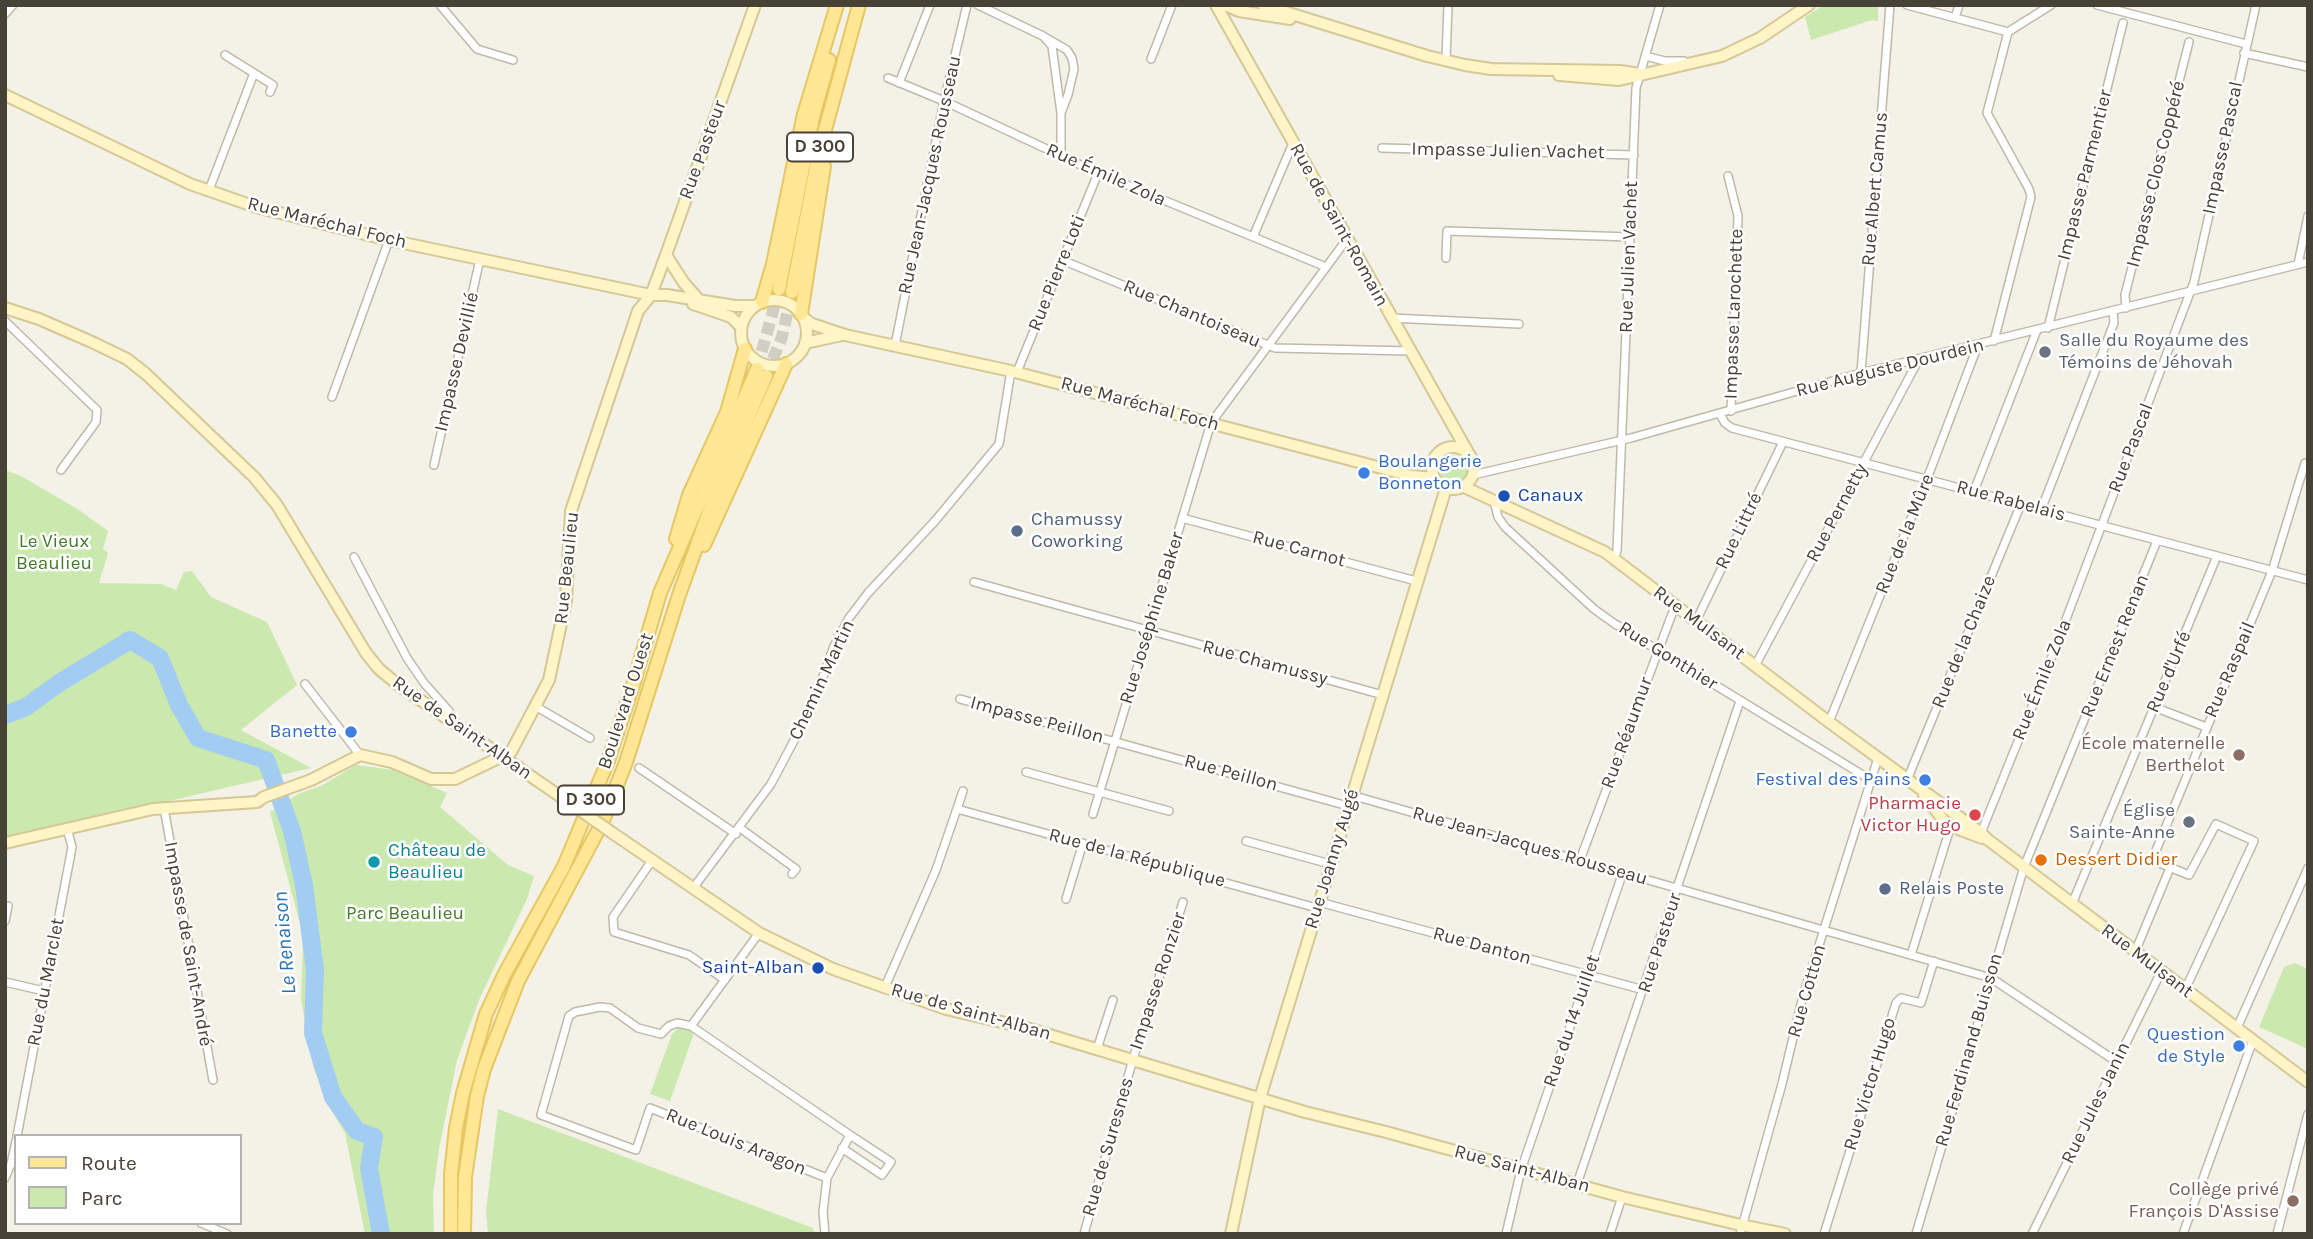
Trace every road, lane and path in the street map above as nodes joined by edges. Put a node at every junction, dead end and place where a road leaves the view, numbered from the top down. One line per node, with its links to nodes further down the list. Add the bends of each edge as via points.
1 (13, 5): 23 (street)
2 (440, 5): 35 (street, via 477,49)
3 (755, 5): 60 (street, Rue Pasteur)
4 (837, 5): 71 (main road, via 804,114 773,264)
5 (843, 5): 44 (main road, D 300, via 813,117 786,290)
6 (859, 5): 44 (main road, D 300)
7 (930, 5): 42 (street)
8 (967, 5): 46 (street, Rue Jean-Jacques Rousseau)
9 (978, 5): 28 (street)
10 (1172, 5): 36 (street)
11 (1216, 5): 22 (street, Rue de Saint-Romain)
12 (1263, 5): 26 (street)
13 (1448, 5): 37 (street)
14 (1660, 5): 33 (street, Rue Julien Vachet)
15 (1809, 5): 34 (street, via 1760,38)
16 (1890, 5): 93 (street, Rue Albert Camus)
17 (1906, 5): 24 (street)
18 (1959, 5): 24 (street)
19 (2051, 5): 27 (street)
20 (2097, 5): 30 (street)
21 (2256, 5): 30 (street, Impasse Pascal)
22 (1231, 9): 26 (street); 48 (street, Rue de Saint-Romain, via 1232,32)
23 (5, 14)
24 (1955, 18): 27 (street)
25 (2123, 23): 80 (street, Impasse Parmentier)
26 (1321, 24): 37 (street)
27 (2008, 33): 83 (street, via 1987,113 2031,193)
28 (1043, 36): 47 (street, via 1052,46); 47 (street, via 1072,58 1072,79)
29 (2189, 42): 72 (street, Impasse Clos Coppéré, via 2125,295)
30 (2246, 44): 31 (street, Impasse Pascal)
31 (2244, 53): 38 (street); 67 (street, Impasse Pascal)
32 (225, 55): 39 (street)
33 (1645, 56): 34 (street, via 1676,62); 40 (street, Rue Julien Vachet)
34 (1722, 56): 40 (street)
35 (513, 60)
36 (1151, 60)
37 (1446, 60): 40 (street, via 1594,79 1619,80)
38 (2308, 67)
39 (254, 73): 43 (street, via 273,85); 54 (street)
40 (1640, 74): 50 (street, Rue Julien Vachet)
41 (888, 78): 42 (street, Rue Émile Zola)
42 (899, 82): 46 (street, Rue Émile Zola)
43 (270, 92)
44 (834, 94): 75 (main road)
45 (5, 95): 54 (street, Rue Maréchal Foch)
46 (944, 102): 51 (street, Rue Émile Zola); 85 (street, Rue Jean-Jacques Rousseau)
47 (1061, 113): 51 (street)
48 (1293, 144): 56 (street); 58 (street, Rue de Saint-Romain)
49 (1382, 148): 50 (street, Impasse Julien Vachet)
50 (1633, 155): 57 (street, Rue Julien Vachet)
51 (1061, 156): 52 (street, Rue Émile Zola)
52 (1098, 173): 56 (street, Rue Émile Zola); 63 (street, Rue Pierre Loti)
53 (1728, 176): 95 (street, Impasse Larochette, via 1738,216)
54 (208, 190): 59 (street, Rue Maréchal Foch, via 290,217)
55 (2308, 216): 65 (street)
56 (1254, 237): 66 (street, Rue Émile Zola)
57 (1630, 237): 61 (street, via 1447,231); 99 (street, Rue Julien Vachet)
58 (1347, 239): 66 (street, Rue Joséphine Baker); 76 (street, Rue de Saint-Romain)
59 (389, 240): 62 (street, Rue Maréchal Foch); 94 (street)
60 (666, 255): 68 (street, Rue Pasteur); 70 (street)
61 (1446, 258)
62 (480, 259): 68 (street, Rue Maréchal Foch); 105 (street, Impasse Devillié)
63 (1062, 260): 87 (street, Rue Chantoiseau); 92 (street, Rue Pierre Loti)
64 (2308, 262): 65 (street, Rue Auguste Dourdein)
65 (2298, 264): 67 (street, Rue Auguste Dourdein)
66 (1326, 267): 87 (street, Rue Joséphine Baker)
67 (2190, 292): 72 (street, Rue Auguste Dourdein); 117 (street, Rue Pascal)
68 (651, 295): 69 (street, Rue Maréchal Foch); 137 (street, Rue Beaulieu, via 638,311 571,511 566,600 549,680)
69 (667, 295): 70 (street, Rue Maréchal Foch); 79 (street, Rue Maréchal Foch, via 731,317)
70 (699, 300): 71 (street, Rue Maréchal Foch, via 735,306)
71 (758, 304): 75 (street, via 770,299 785,301); 79 (street)
72 (2126, 307): 74 (street, Rue Auguste Dourdein)
73 (5, 309): 139 (street, Rue de Saint-Alban, via 94,343 146,373 277,505 379,669)
74 (2113, 311): 80 (street, Rue Auguste Dourdein); 115 (street, via 2114,323)
75 (803, 316): 82 (street, Rue Maréchal Foch, via 812,324); 84 (street)
76 (1391, 318): 78 (street); 89 (street, Rue de Saint-Romain)
77 (5, 321): 106 (street, via 97,410 96,422)
78 (1519, 324)
79 (741, 327): 88 (street)
80 (2048, 328): 81 (street, Rue Auguste Dourdein)
81 (2037, 330): 83 (street, Rue Auguste Dourdein); 112 (street)
82 (845, 335): 84 (street, Rue Maréchal Foch); 85 (street, Rue Maréchal Foch)
83 (1994, 341): 86 (street, Rue Auguste Dourdein)
84 (806, 343): 91 (street)
85 (895, 345): 92 (street, Rue Maréchal Foch)
86 (1978, 345): 90 (street, Rue Auguste Dourdein); 109 (street, Rue de la Mûre)
87 (1267, 346): 89 (street, Rue Chantoiseau); 98 (street, Rue Joséphine Baker)
88 (745, 349): 91 (street, via 767,366); 126 (main road, via 727,412 689,495)
89 (1411, 351): 97 (street, Rue de Saint-Romain)
90 (1919, 359): 93 (street, Rue Auguste Dourdein); 103 (street, Rue Pernetty)
91 (786, 364): 127 (main road)
92 (1014, 372): 98 (street, Rue Maréchal Foch); 160 (street, Chemin Martin, via 999,444 849,618 798,733 771,784)
93 (1861, 373): 95 (street, Rue Auguste Dourdein)
94 (332, 397)
95 (1731, 411): 96 (street, Rue Auguste Dourdein)
96 (1720, 414): 99 (street, Rue Auguste Dourdein); 100 (street, Rue Rabelais, via 1732,428)
97 (1448, 418): 101 (street, Rue de Saint-Romain, via 1453,435); 102 (street, Rue de Saint-Romain)
98 (1211, 422): 108 (street, Rue Maréchal Foch); 116 (street, Rue Joséphine Baker)
99 (1621, 440): 107 (street, Rue Auguste Dourdein); 121 (street, Rue Julien Vachet)
100 (1783, 442): 103 (street, Rue Rabelais); 129 (street, Rue Littré)
101 (1449, 448): 102 (street, via 1459,448); 108 (street, via 1434,458)
102 (1470, 456): 107 (street)
103 (1864, 463): 109 (street, Rue Rabelais); 132 (street, Rue Pernetty)
104 (2305, 464): 122 (street, Rue Raspail)
105 (434, 465)
106 (61, 470)
107 (1473, 475): 110 (street)
108 (1434, 478): 111 (street)
109 (1927, 479): 112 (street, Rue Rabelais); 140 (street, Rue de la Mûre)
110 (1464, 486): 111 (street); 113 (street, Rue Mulsant)
111 (1446, 488): 124 (street, Rue Joanny Augé)
112 (1974, 491): 114 (street, Rue Rabelais)
113 (1494, 501): 121 (street, Rue Mulsant); 131 (street, Rue Gonthier, via 1505,527 1594,609)
114 (2021, 504): 115 (street, Rue Rabelais); 150 (street, Rue de la Chaize)
115 (2041, 510): 117 (street, Rue Rabelais)
116 (1182, 517): 124 (street, Rue Carnot); 130 (street, Rue Joséphine Baker)
117 (2102, 526): 118 (street, Rue Rabelais); 161 (street, Rue Émile Zola)
118 (2157, 541): 119 (street, Rue Rabelais); 169 (street, Rue Ernest Renan)
119 (2217, 556): 122 (street, Rue Rabelais); 138 (street, Rue d'Urfé)
120 (354, 557): 139 (street, via 407,658 449,711)
121 (1614, 559): 128 (street, Rue Mulsant)
122 (2272, 571): 123 (street, Rue Rabelais); 141 (street, Rue Raspail)
123 (2308, 580)
124 (1416, 581): 134 (street, Rue Joanny Augé)
125 (974, 582): 130 (street, Rue Chamussy)
126 (660, 593): 127 (main road, Boulevard Ouest / D 300, via 762,372); 219 (main road, Boulevard Ouest / D 300, via 608,761 564,866 486,1014 456,1128)
127 (679, 596): 220 (main road, Boulevard Ouest / D 300, via 602,823 518,981 484,1069 465,1177)
128 (1675, 606): 129 (street, Rue Mulsant); 131 (street, Rue Réaumur)
129 (1696, 621): 132 (street, Rue Mulsant)
130 (1148, 631): 134 (street, Rue Chamussy); 143 (street, Rue Joséphine Baker)
131 (1658, 650): 136 (street, Rue Gonthier); 167 (street, Rue Réaumur)
132 (1755, 666): 140 (street, Rue Mulsant)
133 (305, 684): 144 (street)
134 (1383, 695): 153 (street, Rue Joanny Augé)
135 (960, 699): 143 (street, Impasse Peillon)
136 (1740, 701): 149 (street, Rue Gonthier); 175 (street, Rue Pasteur)
137 (535, 706): 142 (street); 145 (street, Rue Beaulieu, via 511,751)
138 (2154, 707): 141 (street); 178 (street, Rue d'Urfé)
139 (452, 722): 145 (street, Rue de Saint-Alban)
140 (1829, 722): 146 (street, Rue Mulsant)
141 (2206, 727): 170 (street, Rue Raspail, via 2152,860)
142 (590, 738)
143 (1114, 741): 152 (street, Rue Joséphine Baker); 153 (street, Rue Peillon)
144 (360, 755): 145 (street, via 392,762 431,779 455,779); 154 (street, via 257,803)
145 (502, 756): 166 (street, Rue de Saint-Alban, bridge)
146 (1878, 758): 149 (street, Rue Cotton); 150 (street, Rue Mulsant)
147 (639, 768): 160 (street)
148 (1026, 772): 152 (street)
149 (1871, 780): 182 (street, Rue Cotton)
150 (1907, 780): 158 (street, Rue Mulsant)
151 (963, 791): 155 (street)
152 (1100, 792): 156 (street); 157 (street, Rue Joséphine Baker)
153 (1350, 800): 167 (street, Rue Jean-Jacques Rousseau); 168 (street, Rue Joanny Augé)
154 (164, 808): 159 (street); 203 (street, Impasse de Saint-André)
155 (957, 809): 164 (street, Rue de la République); 192 (street)
156 (1169, 811)
157 (1093, 814)
158 (1953, 821): 161 (street, Rue Mulsant); 185 (street)
159 (68, 830): 163 (street); 165 (street); 195 (street, Rue du Marclet, via 71,858)
160 (738, 831): 173 (street, via 796,869); 174 (street, Chemin Martin)
161 (1984, 836): 169 (street, Rue Mulsant)
162 (1246, 841): 168 (street)
163 (5, 843)
164 (1083, 843): 176 (street); 179 (street, Rue de la République)
165 (5, 851)
166 (653, 859): 174 (street, Rue de Saint-Alban); 190 (street, via 613,918 614,932 689,955)
167 (1580, 860): 172 (street, Rue Jean-Jacques Rousseau)
168 (1330, 864): 179 (street, Rue Joanny Augé)
169 (2024, 867): 178 (street, Rue Mulsant); 189 (street, Rue Ferdinand Buisson)
170 (2171, 868): 184 (street); 194 (street, via 2189,875 2216,824 2254,841)
171 (2308, 868): 198 (street)
172 (1623, 872): 175 (street, Rue Jean-Jacques Rousseau); 188 (street, Rue du 14 Juillet)
173 (792, 874)
174 (694, 887): 183 (street, Rue de Saint-Alban)
175 (1678, 888): 182 (street, Rue Jean-Jacques Rousseau); 193 (street, Rue Pasteur)
176 (1066, 900)
177 (1183, 902): 201 (street, Impasse Ronzier)
178 (2072, 904): 184 (street, Rue Mulsant)
179 (1318, 905): 188 (street, Rue Danton); 205 (street, Rue Joanny Augé)
180 (8, 906): 181 (street)
181 (5, 921)
182 (1825, 929): 185 (street, Rue Jean-Jacques Rousseau); 217 (street, Rue Cotton)
183 (759, 933): 190 (street); 192 (street, Rue de Saint-Alban, via 834,969)
184 (2135, 952): 187 (street, Rue Mulsant)
185 (1911, 955): 186 (street, Rue Jean-Jacques Rousseau)
186 (1934, 961): 189 (street, Rue Jean-Jacques Rousseau); 227 (street, Rue Victor Hugo, via 1921,1003 1901,998 1896,1003)
187 (2161, 972): 194 (street, Rue Mulsant); 202 (street, Rue Jules Janin)
188 (1589, 974): 193 (street, Rue Danton); 211 (street, Rue du 14 Juillet)
189 (1991, 978): 202 (street, Rue Jean-Jacques Rousseau); 228 (street, Rue Ferdinand Buisson)
190 (724, 980): 197 (street)
191 (5, 982): 195 (street)
192 (885, 987): 200 (street, Rue de Saint-Alban, via 946,1009)
193 (1644, 990): 214 (street, Rue Pasteur)
194 (2185, 990): 198 (street, Rue Mulsant)
195 (44, 991): 207 (street, Rue du Marclet)
196 (1113, 1000): 200 (street)
197 (691, 1026): 208 (street); 213 (street, Rue Louis Aragon, via 677,1023 661,1034 638,1028 610,1009 575,1012 569,1016 541,1115 636,1150 650,1108)
198 (2237, 1028): 199 (street, Rue Mulsant)
199 (2253, 1041): 204 (street, Rue Mulsant); 230 (street)
200 (1097, 1049): 201 (street, Rue de Saint-Alban)
201 (1133, 1059): 205 (street, Rue de Saint-Alban); 222 (street, Rue de Suresnes)
202 (2117, 1062): 229 (street, Rue Jules Janin)
203 (213, 1080)
204 (2308, 1082)
205 (1259, 1098): 211 (street, Rue Saint-Alban); 223 (street, Rue Joanny Augé)
206 (2308, 1114): 231 (street)
207 (17, 1134)
208 (850, 1135): 209 (street); 209 (street, via 891,1162 882,1175)
209 (842, 1148): 213 (street)
210 (11, 1158): 212 (street, Rue du Marclet)
211 (1521, 1170): 214 (street, Rue Saint-Alban); 224 (street, Rue du 14 Juillet)
212 (5, 1178)
213 (827, 1178): 221 (street)
214 (1577, 1184): 215 (street, Rue Saint-Alban)
215 (1622, 1196): 217 (street, Rue Saint-Alban); 225 (street)
216 (206, 1225): 218 (street)
217 (1740, 1230): 226 (street, Rue Saint-Alban)
218 (227, 1234)
219 (451, 1234)
220 (464, 1234)
221 (824, 1234)
222 (1084, 1234)
223 (1231, 1234)
224 (1506, 1234)
225 (1610, 1234)
226 (1785, 1234)
227 (1824, 1234)
228 (1916, 1234)
229 (2032, 1234)
230 (2183, 1234)
231 (2277, 1234)

